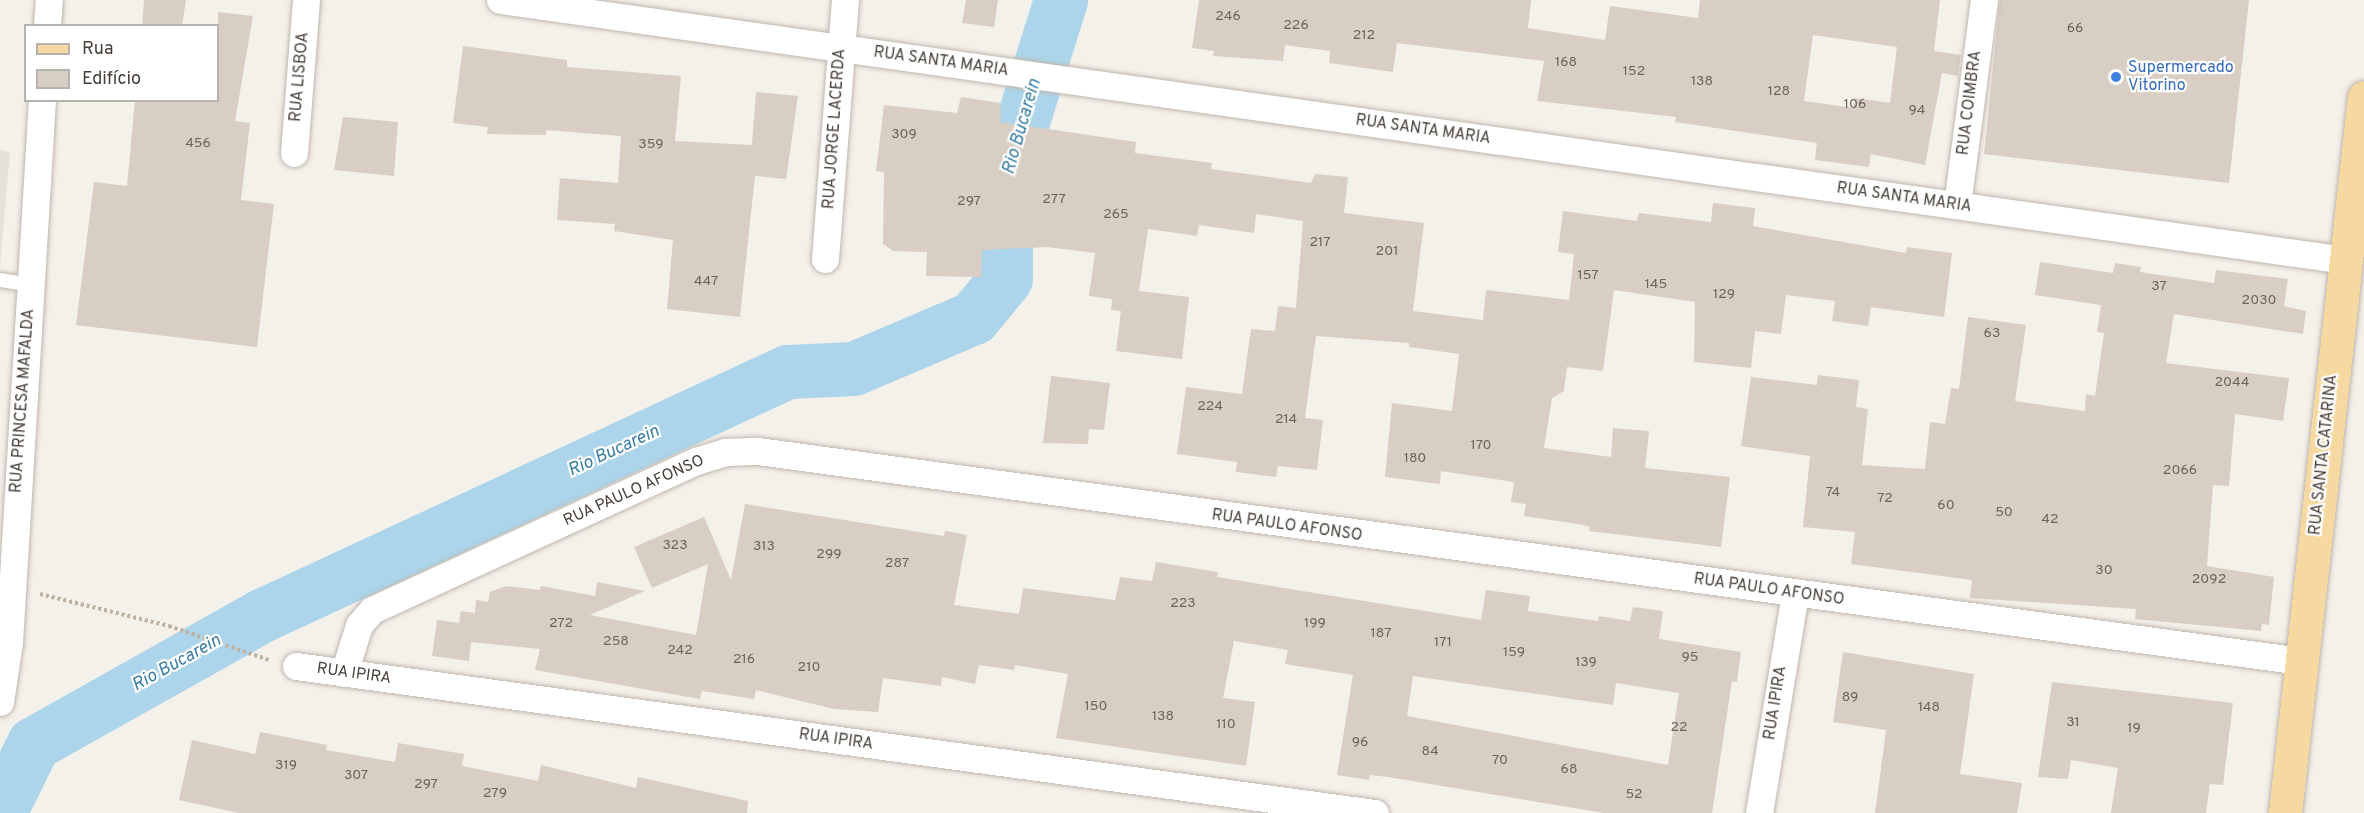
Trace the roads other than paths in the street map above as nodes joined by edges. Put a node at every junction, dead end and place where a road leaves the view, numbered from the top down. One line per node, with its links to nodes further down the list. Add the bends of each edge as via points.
1 (49, 0): 6 (street)
2 (306, 0): 10 (street, RUA LISBOA)
3 (500, 0): 7 (street, RUA SANTA MARIA)
4 (845, 0): 7 (street, RUA JORGE LACERDA)
5 (1984, 0): 12 (street, RUA COIMBRA)
6 (47, 24)
7 (842, 48): 12 (street, RUA SANTA MARIA); 13 (street, RUA JORGE LACERDA)
8 (2364, 97): 11 (main road, RUA SANTA CATARINA)
9 (42, 102): 16 (street, RUA PRINCESA MAFALDA)
10 (294, 153)
11 (2359, 179): 14 (main road, RUA SANTA CATARINA)
12 (1957, 205): 14 (street, RUA SANTA MARIA)
13 (825, 259)
14 (2345, 260): 18 (main road, RUA SANTA CATARINA)
15 (0, 280): 16 (lane)
16 (30, 285): 21 (street, RUA PRINCESA MAFALDA)
17 (1795, 593): 18 (street, RUA PAULO AFONSO); 20 (street, RUA PAULO AFONSO, via 758,451 725,452 696,461 372,610 359,625); 23 (street, RUA IPIRA)
18 (2302, 661): 24 (main road, RUA SANTA CATARINA)
19 (297, 666): 20 (street, RUA IPIRA)
20 (344, 673): 22 (street, RUA IPIRA)
21 (0, 702)
22 (1375, 813)
23 (1759, 813)
24 (2285, 813)

